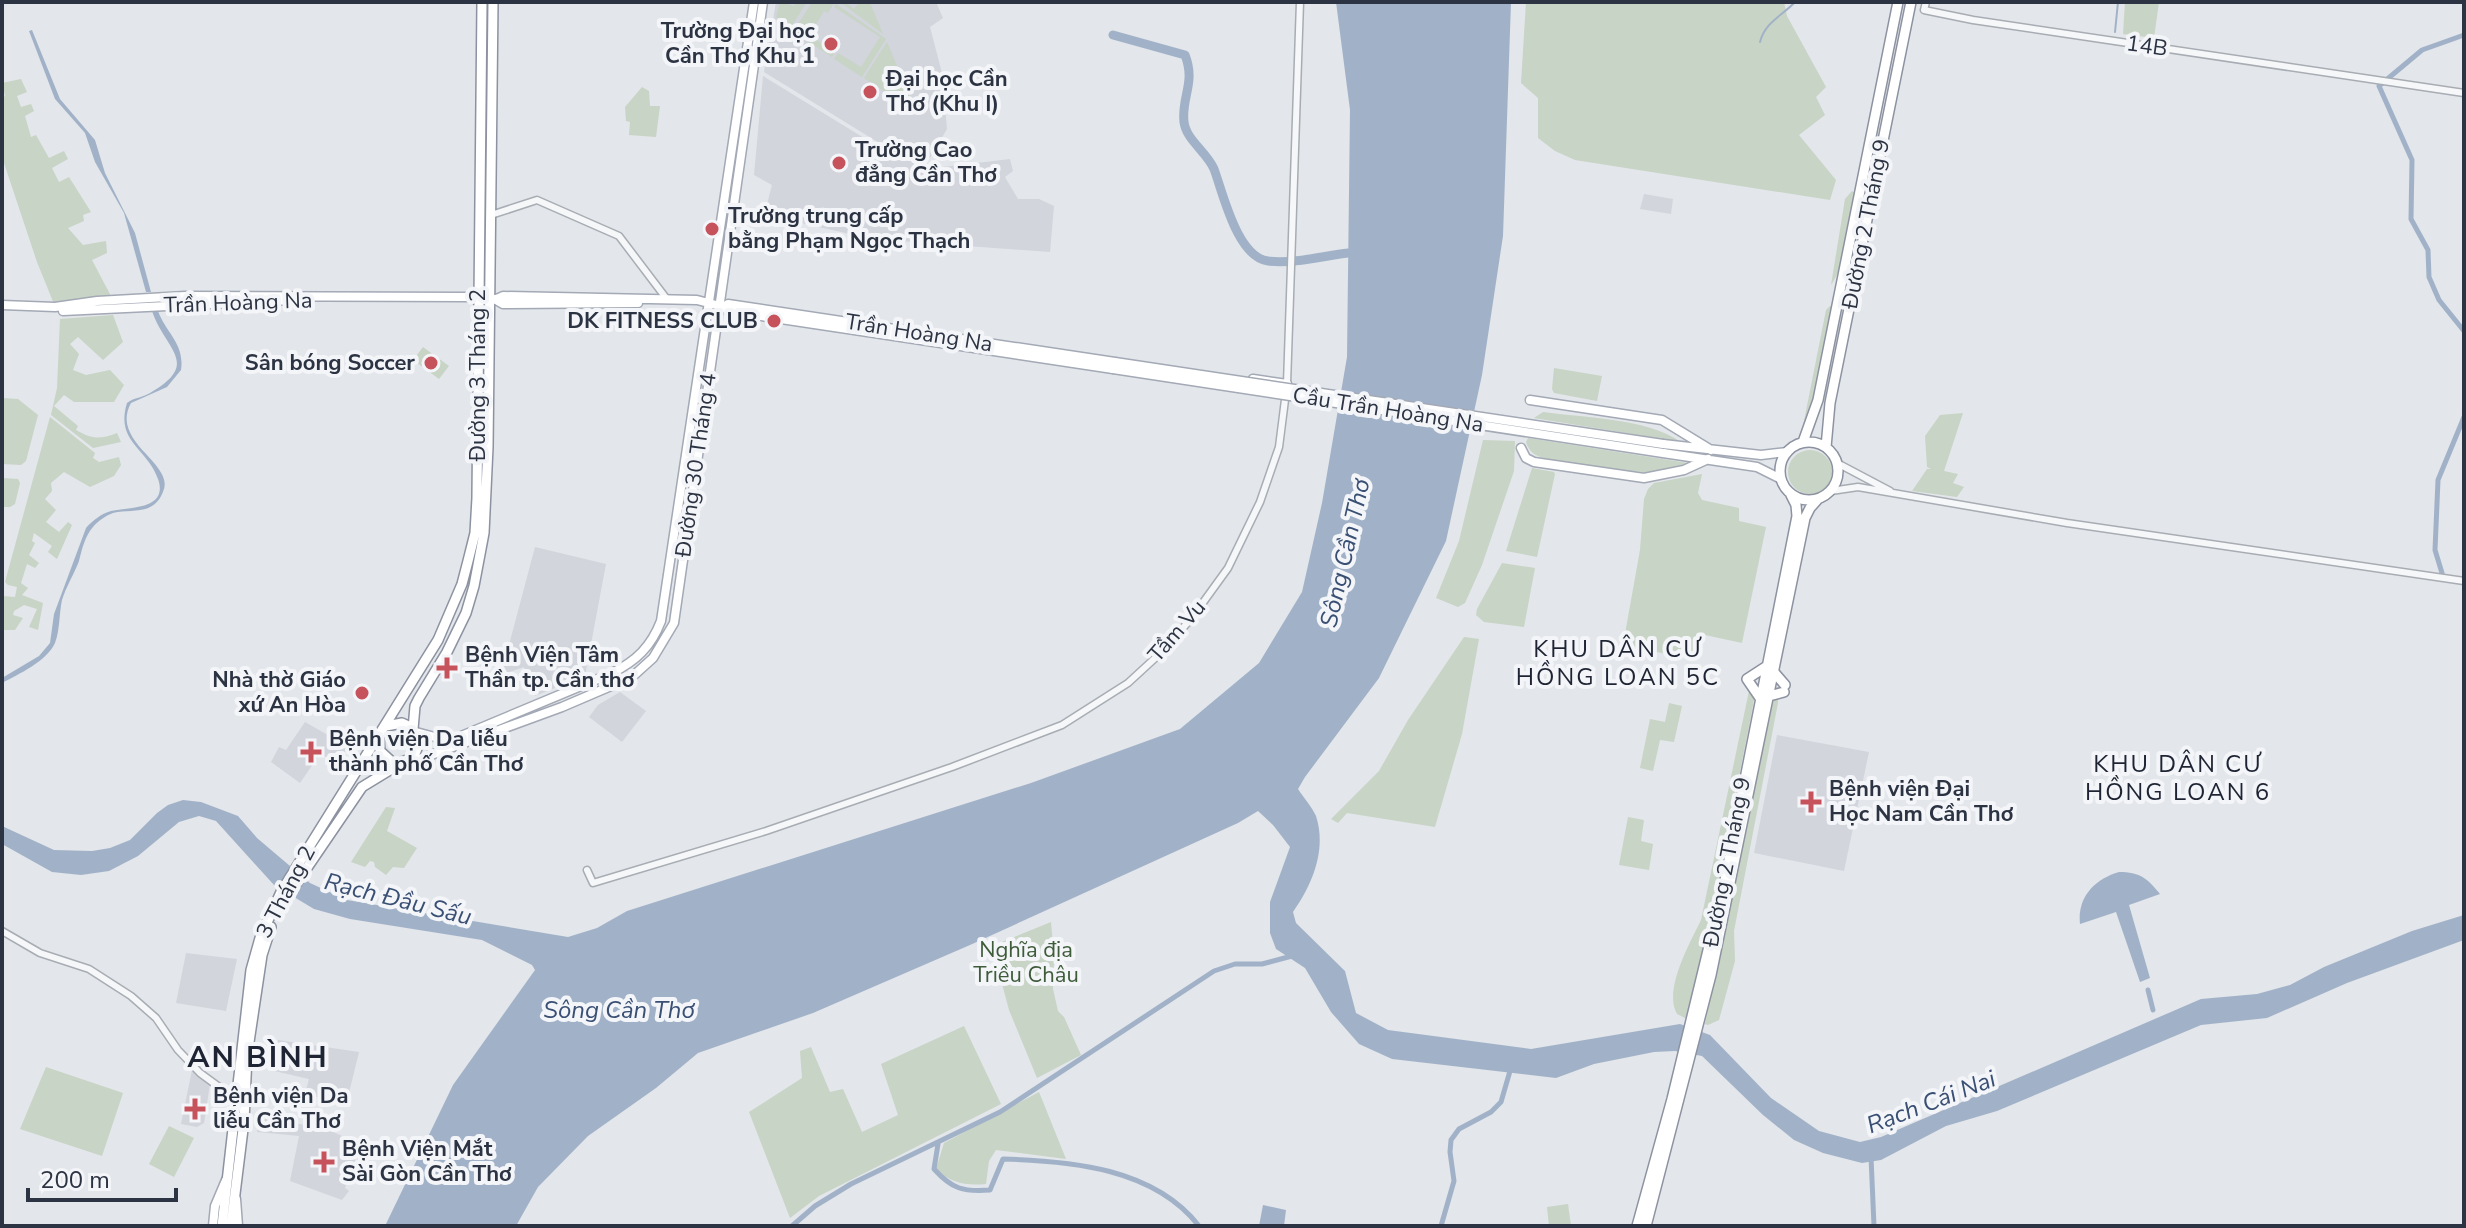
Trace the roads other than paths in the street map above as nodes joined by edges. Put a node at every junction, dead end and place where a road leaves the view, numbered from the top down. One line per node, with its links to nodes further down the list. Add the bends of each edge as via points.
1 (482, 2): 13 (highway, Đường 3 Tháng 2)
2 (493, 2): 11 (highway, Đường 3 Tháng 2)
3 (754, 2): 9 (main road, Đường 30 Tháng 4)
4 (763, 2): 9 (main road, Đường 30 Tháng 4)
5 (1300, 2): 18 (street, Tầm Vu)
6 (1898, 2): 21 (highway, Đường 2 Tháng 9, via 1818,400)
7 (1911, 2): 22 (highway, Đường 2 Tháng 9, via 1830,403)
8 (1925, 6): 10 (street, 14B, via 2082,37)
9 (756, 17): 14 (main road, Đường 30 Tháng 4); 16 (main road, Đường 30 Tháng 4)
10 (2464, 93)
11 (489, 215): 12 (street, via 537,200 619,236); 13 (highway, Đường 3 Tháng 2)
12 (666, 298): 13 (main road, Trần Hoàng Na); 14 (main road, Trần Hoàng Na)
13 (484, 300): 14 (main road, Trần Hoàng Na); 15 (main road, Trần Hoàng Na, via 161,300 56,312); 37 (highway, Đường 3 Tháng 2, via 488,447 480,558 466,613 415,706); 38 (highway, Đường 3 Tháng 2, via 475,533 448,620)
14 (704, 303): 16 (main road, Trần Hoàng Na); 34 (main road, Đường 30 Tháng 4, via 661,621 654,639 630,664)
15 (2, 307)
16 (722, 307): 17 (main road, Trần Hoàng Na); 36 (main road, Đường 30 Tháng 4, via 674,623 646,667)
17 (1110, 365): 18 (main road, via 1115,359); 19 (main road, via 1113,372); 25 (main road, Cầu Trần Hoàng Na, bridge)
18 (1287, 384): 19 (street, Tầm Vu)
19 (1286, 397): 40 (street, Tầm Vu, via 1279,447 1228,568 1175,638 1128,683 1062,725 908,782 593,883)
20 (1530, 400): 25 (main road, via 1662,420)
21 (1803, 442): 22 (highway); 24 (highway)
22 (1826, 447): 26 (highway)
23 (1521, 448): 25 (main road, via 1534,462 1644,478 1684,470)
24 (1787, 452): 25 (main road); 27 (highway, via 1780,465)
25 (1709, 455): 27 (main road)
26 (1837, 463): 28 (highway); 29 (street)
27 (1781, 479): 30 (highway)
28 (1831, 491): 29 (street, via 1852,486); 31 (highway)
29 (1897, 494): 32 (street)
30 (1791, 495): 31 (highway); 33 (highway, Đường 2 Tháng 9, via 1797,516)
31 (1818, 499): 33 (highway, Đường 2 Tháng 9, via 1805,518)
32 (2464, 581)
33 (1770, 669): 35 (highway, Đường 2 Tháng 9); 35 (highway, via 1784,688); 35 (highway, via 1747,679)
34 (558, 697): 36 (main road); 37 (main road, Đường 30 Tháng 4, via 454,739)
35 (1764, 697): 44 (highway, Đường 2 Tháng 9)
36 (562, 707): 39 (main road, Đường 30 Tháng 4)
37 (414, 730): 38 (highway, via 402,723); 39 (highway, via 418,747)
38 (383, 731): 39 (highway, via 378,746 383,756); 42 (highway, 3 Tháng 2, via 281,892)
39 (406, 761): 42 (highway, 3 Tháng 2, via 362,787 347,806 286,896)
40 (587, 870)
41 (2, 931): 43 (street, via 40,953 89,969 131,996 200,1073)
42 (259, 954): 43 (highway, 3 Tháng 2, via 249,988); 46 (highway, 3 Tháng 2)
43 (237, 1095): 45 (highway, 3 Tháng 2)
44 (1676, 1100): 52 (highway, Đường 2 Tháng 9); 53 (highway, Đường 2 Tháng 9)
45 (227, 1180): 47 (highway, 3 Tháng 2); 48 (main road)
46 (235, 1194): 47 (highway, 3 Tháng 2); 51 (main road)
47 (228, 1210): 49 (highway); 50 (highway)
48 (213, 1226)
49 (222, 1226)
50 (231, 1226)
51 (238, 1226)
52 (1637, 1226)
53 (1646, 1226)

